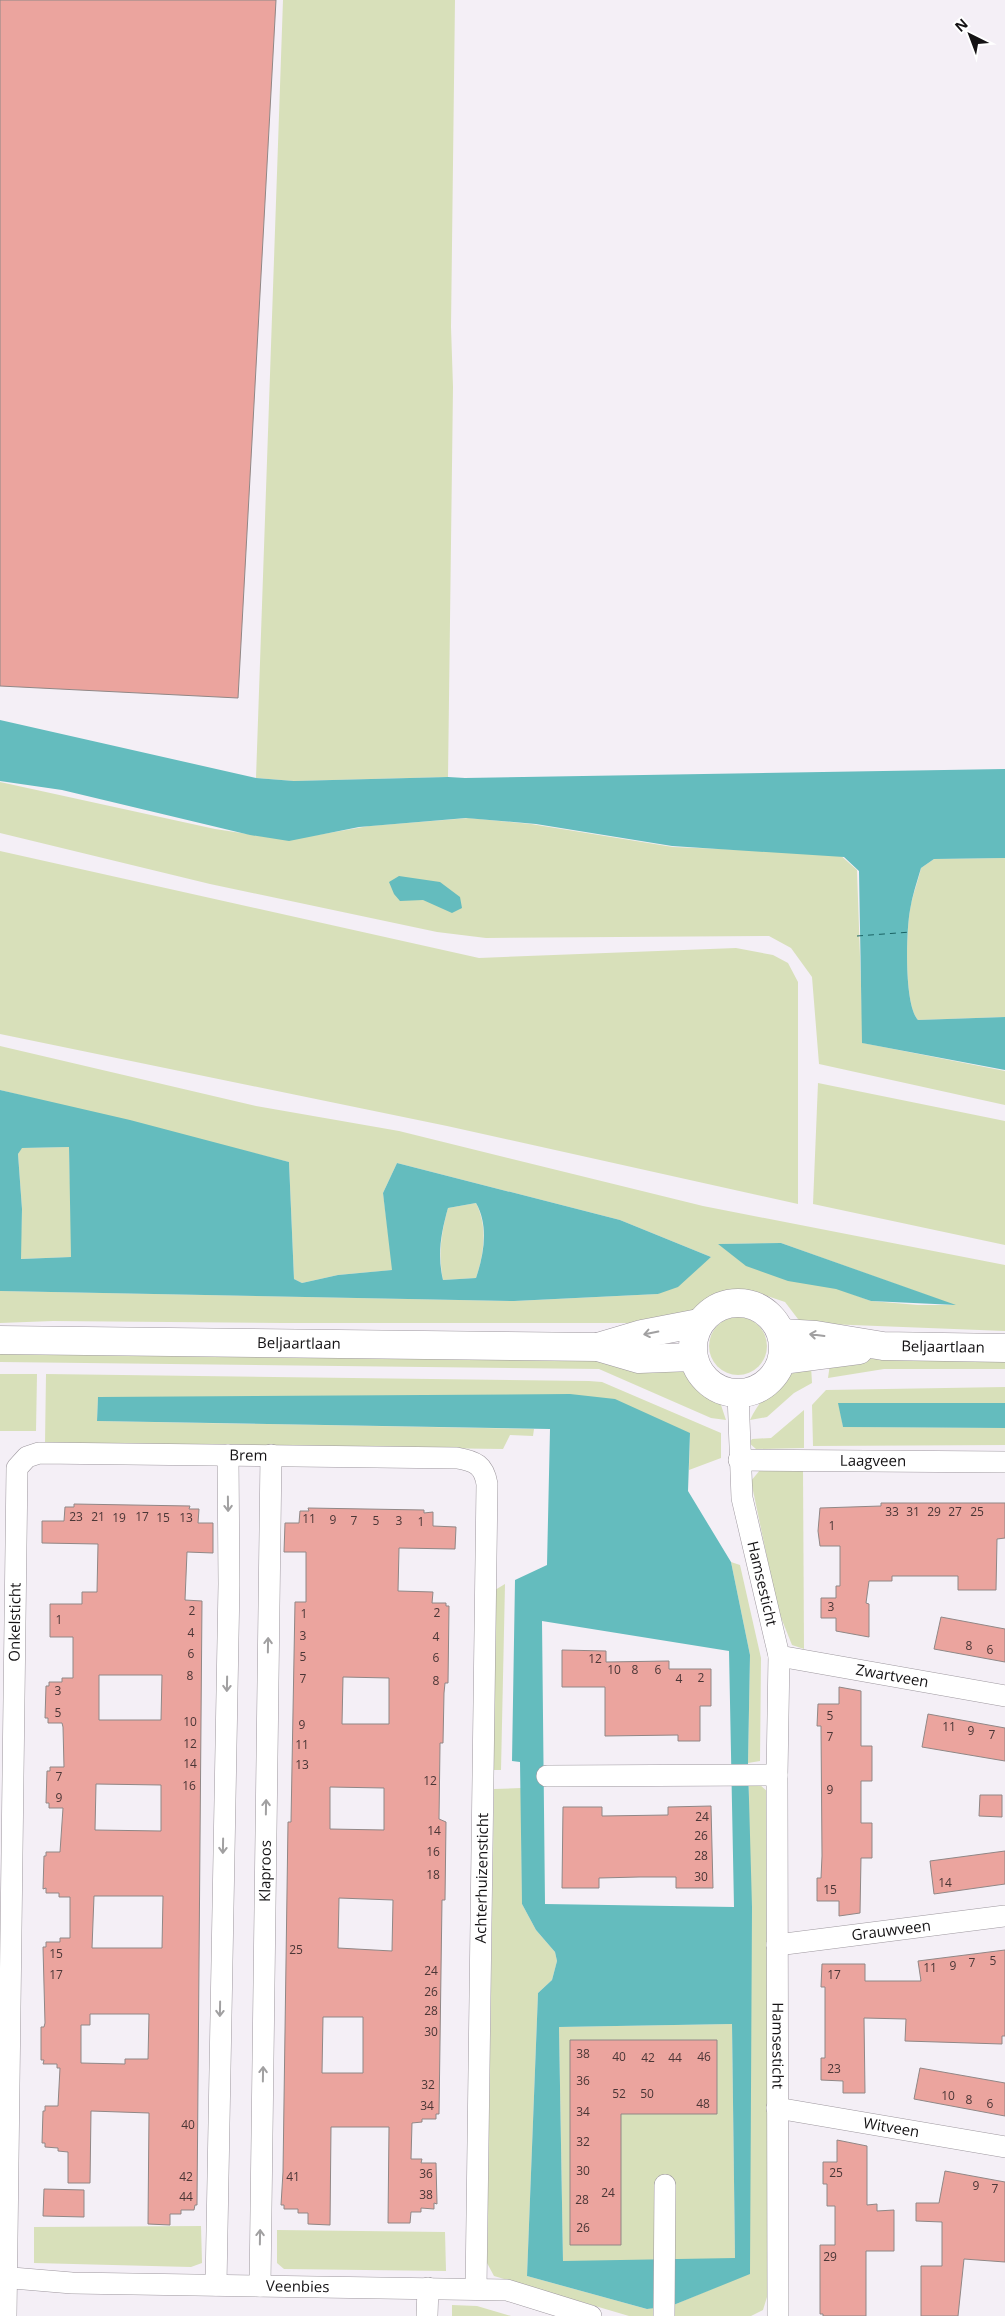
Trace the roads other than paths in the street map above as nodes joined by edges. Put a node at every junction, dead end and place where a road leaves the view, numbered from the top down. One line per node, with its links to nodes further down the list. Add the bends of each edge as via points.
1 (699, 1323): 2 (street, via 713,1308 733,1302 746,1303 771,1315); 5 (street, Beljaartlaan, one-way to 5); 7 (street, via 692,1344)
2 (782, 1333): 4 (street, Beljaartlaan, one-way to 2); 8 (street)
3 (0, 1340): 5 (street, Beljaartlaan)
4 (883, 1346): 6 (street, Beljaartlaan); 8 (street, Beljaartlaan)
5 (598, 1347): 7 (street, Beljaartlaan, via 639,1359)
6 (1005, 1348)
7 (692, 1357): 9 (street, via 701,1376 718,1389)
8 (782, 1360): 9 (street, via 773,1378 757,1389)
9 (738, 1394): 12 (street, Hamsesticht)
10 (228, 1455): 11 (street, Brem); 15 (street, Brem, via 39,1453 27,1457); 26 (street, one-way to 26, via 229,1584)
11 (271, 1456): 14 (street, Brem, via 457,1458 472,1460); 27 (street, Klaproos, one-way to 11)
12 (739, 1460): 13 (street, Laagveen); 16 (street, Hamsesticht, via 742,1498)
13 (1005, 1462)
14 (482, 1467): 29 (street, Achterhuizensticht, via 487,1484)
15 (17, 1468): 25 (street, Onkelsticht)
16 (780, 1656): 17 (street, Zwartveen); 18 (street, Hamsesticht)
17 (1005, 1696)
18 (769, 1775): 19 (street); 21 (street, Hamsesticht)
19 (547, 1776)
20 (1005, 1916): 21 (street, Grauwveen)
21 (777, 1945): 22 (street, Hamsesticht)
22 (778, 2108): 23 (street, Witveen); 34 (street, Hamsesticht)
23 (1005, 2147)
24 (665, 2185): 30 (street)
25 (3, 2277): 26 (street, Veenbies, via 72,2283); 31 (street, Onkelsticht)
26 (216, 2285): 27 (street, Veenbies)
27 (260, 2286): 28 (street, Veenbies)
28 (428, 2288): 29 (street, Veenbies); 32 (street)
29 (476, 2289): 33 (street, Veenbies, via 506,2290)
30 (664, 2313)
31 (6, 2316)
32 (427, 2316)
33 (591, 2316)
34 (778, 2316)

